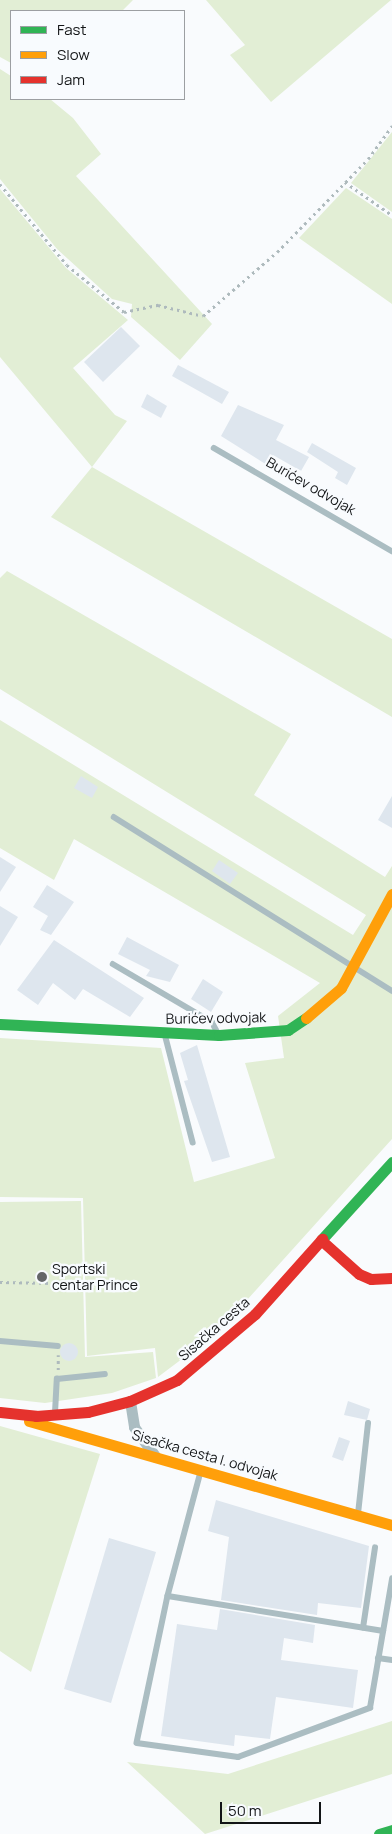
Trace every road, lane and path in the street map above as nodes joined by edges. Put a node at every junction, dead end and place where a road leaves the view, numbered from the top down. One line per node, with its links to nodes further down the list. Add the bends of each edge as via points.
1 (392, 126): 2 (path)
2 (345, 182): 3 (path, via 277,252 203,316 158,306 124,312 67,265); 4 (path)
3 (0, 184)
4 (392, 215)
5 (214, 448): 6 (lane, Burićev odvojak)
6 (392, 551)
7 (114, 817): 10 (lane)
8 (392, 894): 10 (main road, Burićev odvojak)
9 (112, 964): 14 (lane, via 212,1022)
10 (355, 967): 11 (lane); 14 (main road, Burićev odvojak, via 342,988 303,1022 260,1034)
11 (392, 991)
12 (0, 1024): 13 (main road, Burićev odvojak)
13 (165, 1034): 14 (main road, Burićev odvojak); 15 (lane)
14 (219, 1035)
15 (193, 1142)
16 (392, 1162): 17 (main road, Sisačka cesta)
17 (321, 1240): 18 (main road, via 359,1274 371,1279); 25 (main road, Sisačka cesta, via 255,1314 212,1353 177,1380)
18 (392, 1278)
19 (0, 1282): 20 (path)
20 (54, 1283)
21 (0, 1341): 22 (lane)
22 (58, 1346): 24 (path)
23 (105, 1374): 24 (lane)
24 (57, 1379): 27 (lane)
25 (130, 1401): 27 (main road, Sisačka cesta); 29 (street, via 134,1427)
26 (4, 1413): 27 (main road, Sisačka cesta); 29 (main road, Sisačka cesta I. odvojak)
27 (55, 1415)
28 (368, 1424): 31 (lane)
29 (157, 1458): 30 (main road, Sisačka cesta I. odvojak)
30 (202, 1470): 31 (main road, Sisačka cesta I. odvojak); 35 (lane)
31 (358, 1515): 32 (main road, Sisačka cesta I. odvojak)
32 (392, 1525)
33 (375, 1548): 36 (lane)
34 (392, 1579): 37 (lane)
35 (168, 1596): 36 (lane); 38 (lane, via 137,1743 238,1758 370,1708)
36 (363, 1628): 37 (lane)
37 (383, 1631): 38 (lane)
38 (378, 1658): 39 (lane)
39 (392, 1660)
40 (392, 1830): 41 (main road)
41 (379, 1834)

